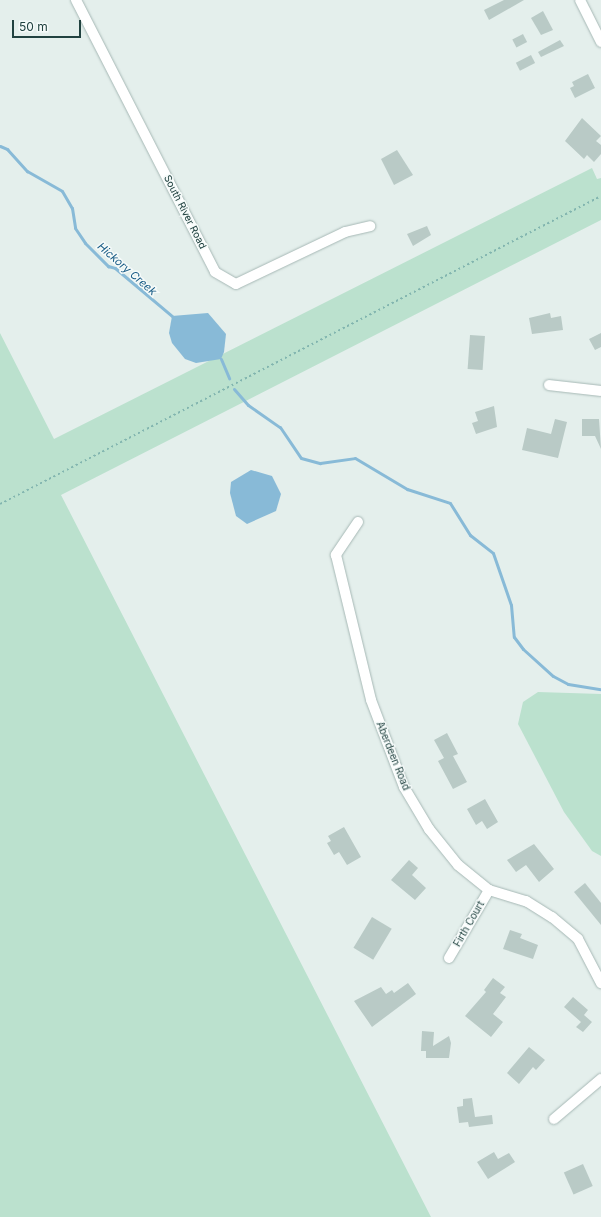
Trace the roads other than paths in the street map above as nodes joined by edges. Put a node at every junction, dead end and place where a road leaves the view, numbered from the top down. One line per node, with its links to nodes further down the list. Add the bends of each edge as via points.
1 (76, 0): 4 (street, South River Road, via 215,272 236,284 345,232)
2 (580, 0): 3 (street)
3 (601, 42)
4 (370, 226)
5 (549, 385): 6 (street)
6 (601, 391)
7 (358, 522): 8 (street, Aberdeen Road, via 336,554 371,700 404,787 429,829 458,865)
8 (489, 890): 9 (street, Firth Court); 10 (street, Aberdeen Road, via 526,901 552,916 578,939)
9 (449, 958)
10 (601, 983)
11 (601, 1079): 12 (street)
12 (554, 1119)

